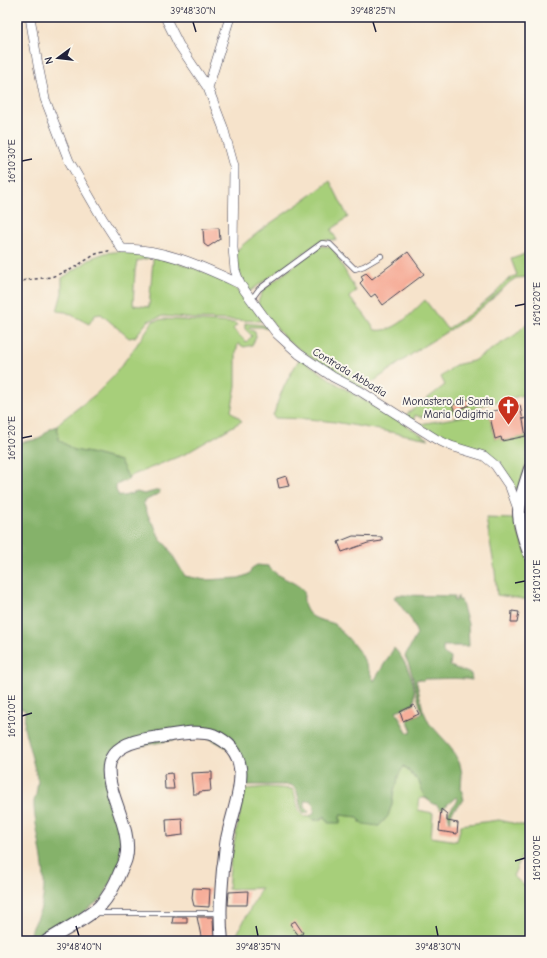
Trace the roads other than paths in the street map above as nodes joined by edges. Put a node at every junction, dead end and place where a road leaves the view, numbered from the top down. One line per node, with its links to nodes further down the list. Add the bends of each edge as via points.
1 (30, 17): 6 (street, via 45,99 67,154 122,249 163,254 190,262)
2 (165, 17): 4 (street, Contrada Abbadia, via 179,44)
3 (230, 17): 4 (street)
4 (208, 88): 6 (street, Contrada Abbadia, via 223,127 234,167 233,248 235,270)
5 (381, 256): 7 (lane, via 355,269 330,244 322,243 259,289)
6 (240, 284): 7 (street, Contrada Abbadia)
7 (251, 300): 9 (street, Contrada Abbadia, via 277,334 322,370 436,439 484,456 495,465 510,487)
8 (530, 468): 9 (street)
9 (519, 512): 10 (street)
10 (530, 555)
11 (92, 912): 12 (lane); 12 (street, via 110,894 126,858 126,834 109,782 111,759 127,744 142,739 187,733 209,734 221,739 234,749 240,767 241,780 227,840); 13 (street)
12 (220, 913): 14 (street)
13 (47, 941)
14 (222, 941)

